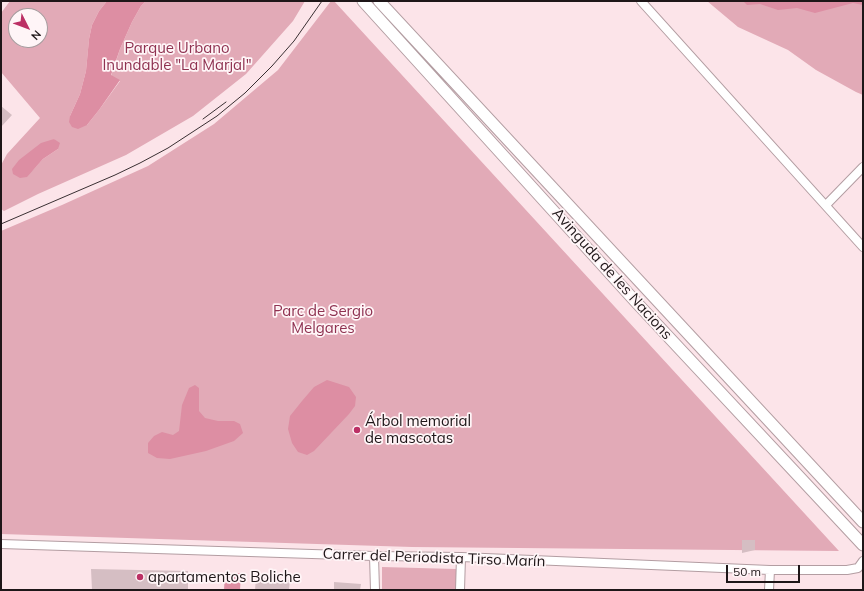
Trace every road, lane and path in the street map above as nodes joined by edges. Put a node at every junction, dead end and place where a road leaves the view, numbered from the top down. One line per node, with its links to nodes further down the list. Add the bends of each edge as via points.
1 (363, 1): 9 (street, Avinguda de les Nacions, via 635,301)
2 (641, 1): 5 (street)
3 (381, 3): 7 (street, Avinguda de les Nacions)
4 (863, 168): 5 (street)
5 (826, 205): 6 (street)
6 (863, 246)
7 (863, 522)
8 (1, 544): 10 (street, Carrer del Periodista Tirso Marín)
9 (863, 545)
10 (374, 556): 11 (street, Carrer del Periodista Tirso Marín); 14 (street)
11 (461, 558): 13 (street, Carrer del Periodista Tirso Marín); 15 (street)
12 (863, 561): 13 (street, Carrer del Periodista Tirso Marín, via 858,568 847,570)
13 (770, 570): 16 (street)
14 (375, 590)
15 (460, 590)
16 (769, 590)

